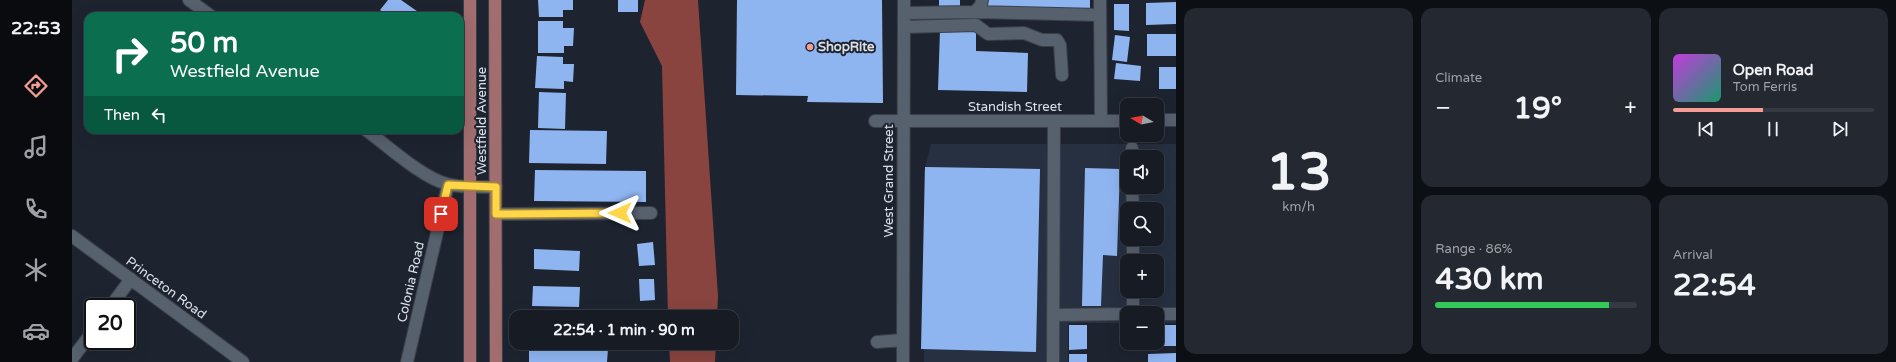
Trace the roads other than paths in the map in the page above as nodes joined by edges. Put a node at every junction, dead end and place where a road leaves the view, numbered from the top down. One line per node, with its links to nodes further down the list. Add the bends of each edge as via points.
1 (190, 0): 7 (street)
2 (470, 0): 22 (main road, Westfield Avenue)
3 (496, 0): 23 (main road, Westfield Avenue)
4 (904, 0): 9 (street, West Grand Street)
5 (982, 0): 8 (street)
6 (1100, 0): 10 (street)
7 (206, 12)
8 (975, 12): 9 (street); 10 (street)
9 (904, 13): 11 (street, West Grand Street)
10 (1100, 15): 18 (street)
11 (904, 27): 12 (street, via 976,25 988,34 1024,33 1042,40 1057,40 1060,44); 16 (street, West Grand Street)
12 (1062, 75)
13 (1164, 120): 14 (street)
14 (1176, 120)
15 (876, 121): 16 (street, Standish Street)
16 (904, 121): 17 (street, Standish Street); 33 (street, West Grand Street)
17 (1054, 121): 18 (street, Standish Street); 29 (street)
18 (1101, 121): 19 (street, Standish Street)
19 (1120, 121)
20 (371, 134): 21 (street, via 428,176)
21 (448, 185): 22 (street); 38 (street, Colonia Road)
22 (470, 187): 23 (street); 39 (main road, Westfield Avenue)
23 (496, 187): 25 (main road, Westfield Avenue)
24 (651, 213): 25 (street)
25 (496, 214): 40 (main road, Westfield Avenue)
26 (72, 236): 27 (street, Princeton Road)
27 (131, 280): 28 (street); 37 (street, Princeton Road)
28 (117, 298)
29 (1053, 314): 30 (street); 42 (street)
30 (1120, 314)
31 (1164, 314): 32 (street)
32 (1176, 314)
33 (902, 340): 34 (street); 41 (street, West Grand Street)
34 (878, 342)
35 (84, 343): 36 (street)
36 (72, 359)
37 (243, 362)
38 (407, 362)
39 (470, 362)
40 (496, 362)
41 (902, 362)
42 (1053, 362)

